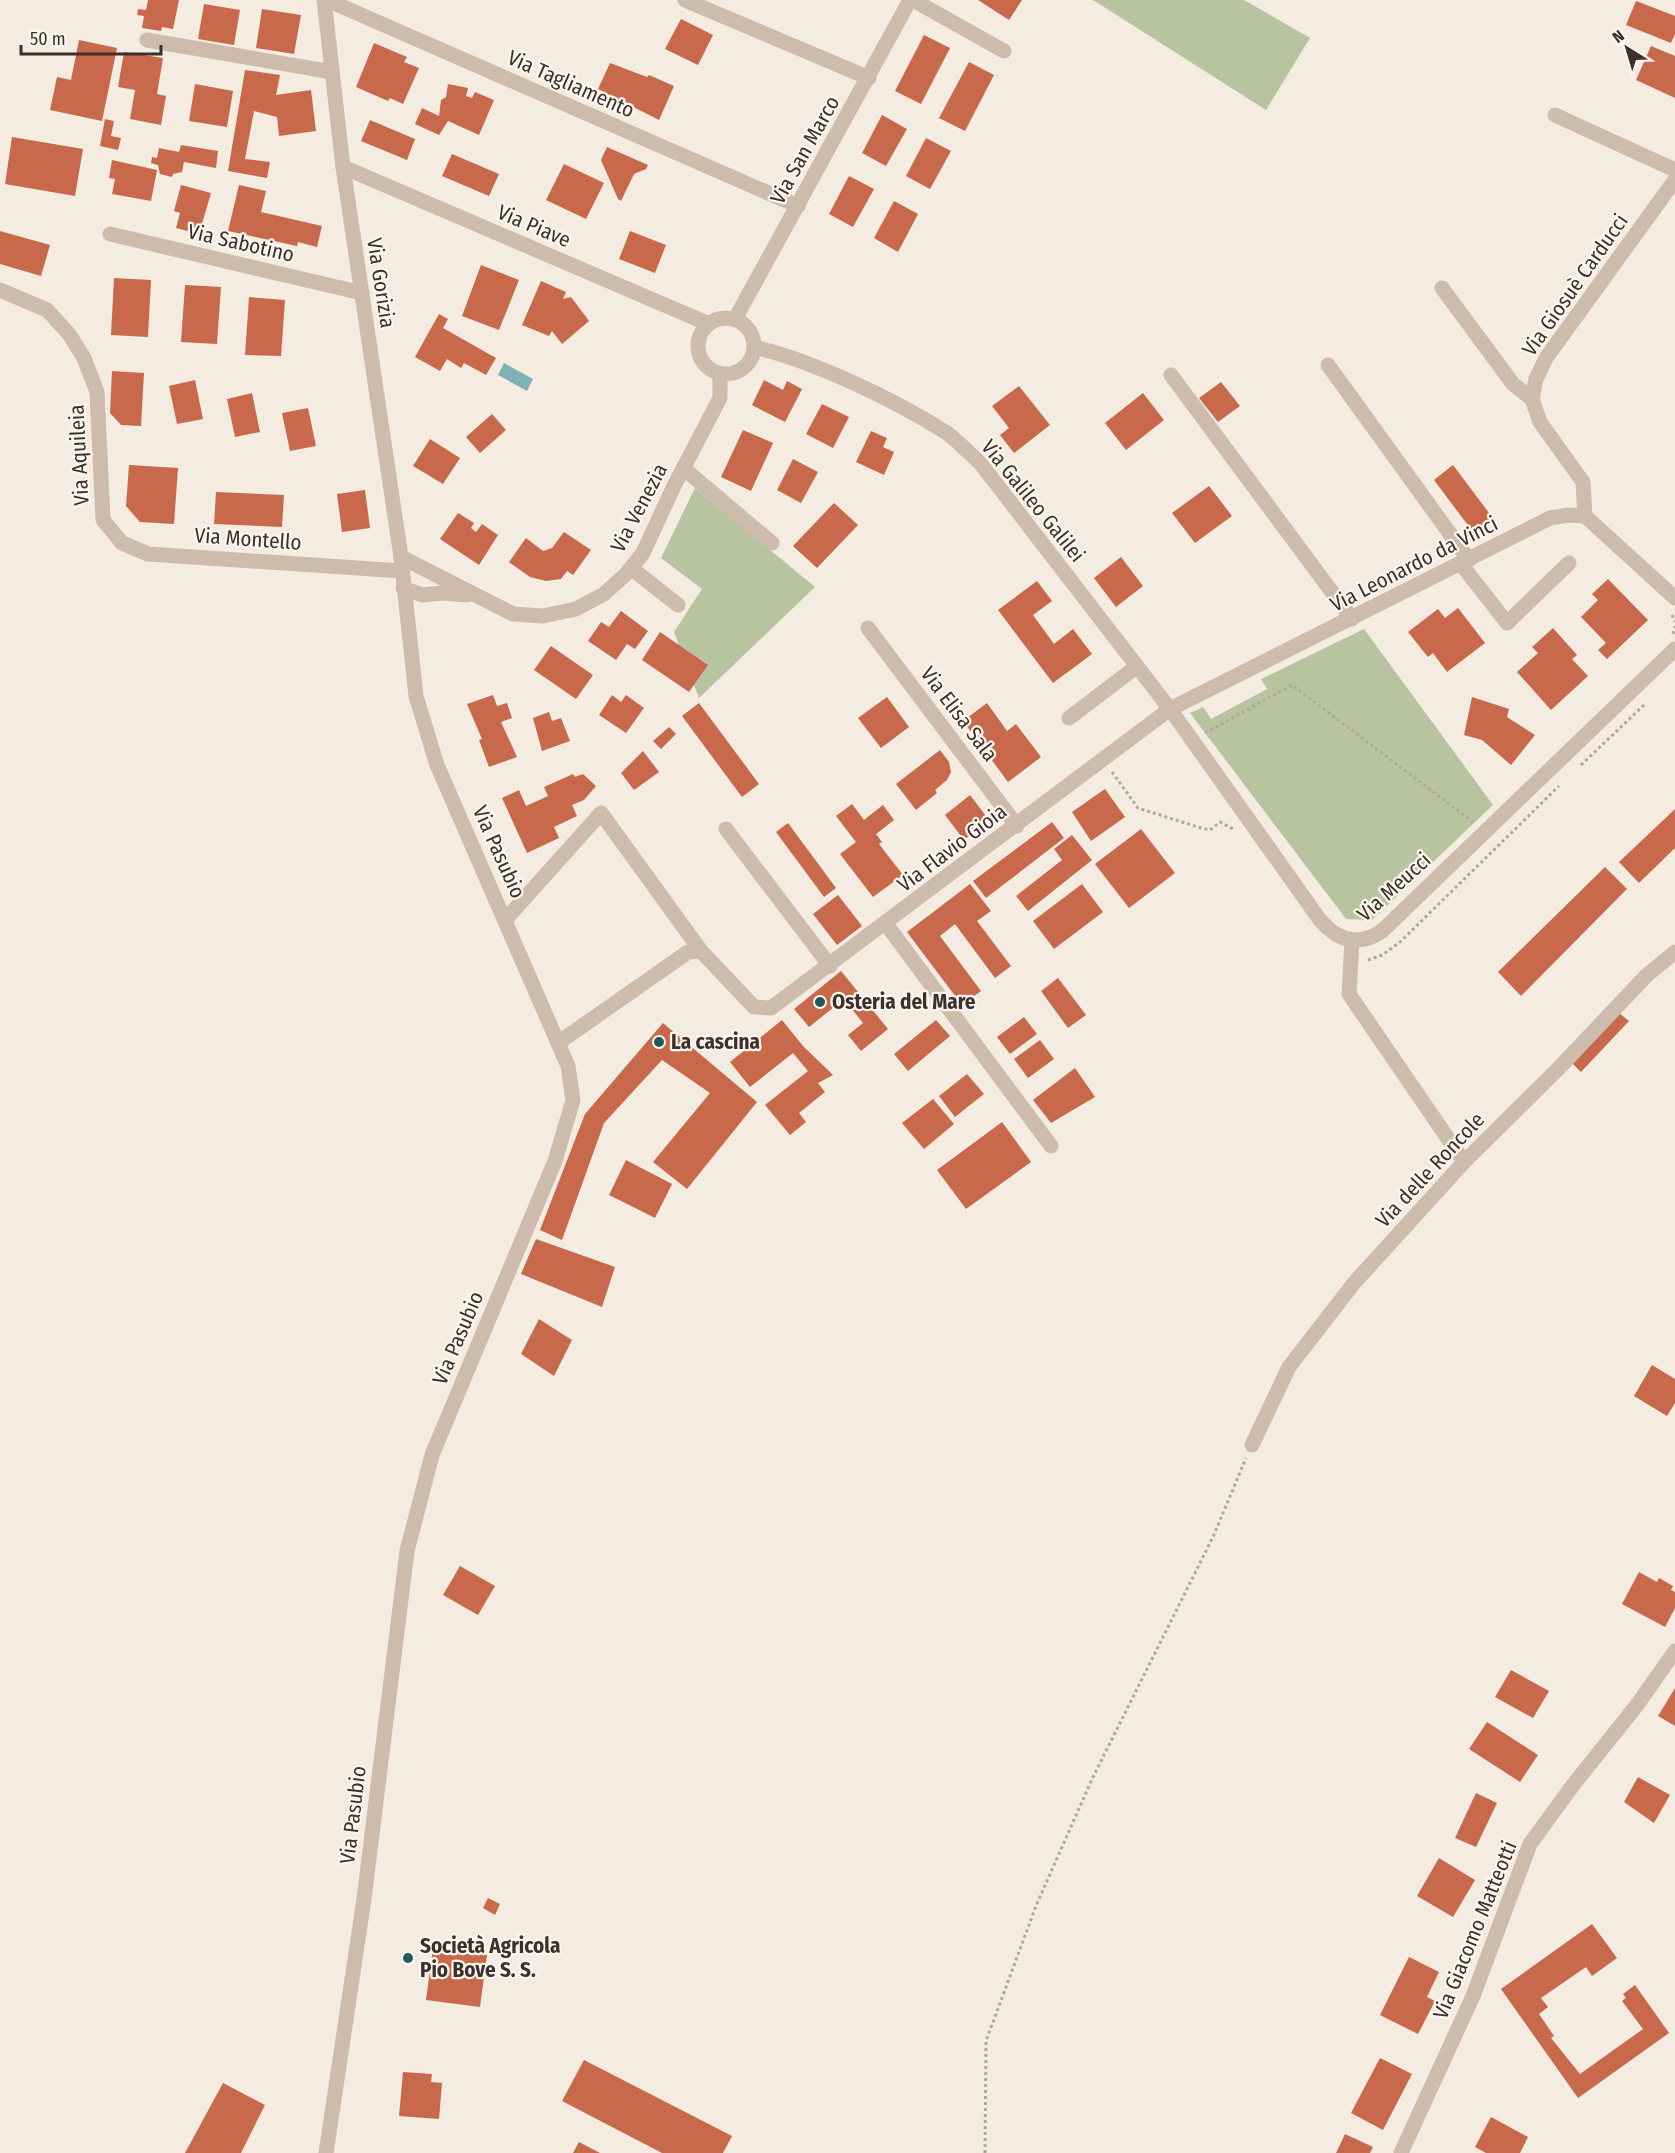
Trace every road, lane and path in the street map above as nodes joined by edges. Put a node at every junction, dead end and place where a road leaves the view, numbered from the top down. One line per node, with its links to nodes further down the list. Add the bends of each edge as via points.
1 (326, 0): 6 (street, Via Gorizia); 12 (street, Via Tagliamento)
2 (685, 0): 7 (street)
3 (912, 0): 5 (street); 7 (street, Via San Marco)
4 (147, 40): 6 (street)
5 (1004, 51)
6 (332, 72): 9 (street, Via Gorizia)
7 (869, 78): 12 (street, Via San Marco)
8 (1555, 115): 10 (street)
9 (343, 167): 16 (street, Via Gorizia); 18 (street, Via Piave)
10 (1675, 170)
11 (1675, 180): 23 (street, Via Giosuè Carducci, via 1546,358)
12 (798, 206): 17 (street, Via San Marco)
13 (110, 234): 16 (street, Via Sabotino)
14 (1442, 288): 23 (street, via 1513,384)
15 (0, 290): 26 (street, Via Aquileia, via 47,310 84,358 97,392)
16 (362, 293): 30 (street, Via Gorizia)
17 (735, 319): 18 (street); 19 (street, via 748,328)
18 (709, 324): 21 (street, via 700,337 699,353 703,363)
19 (754, 347): 21 (street, via 747,365 738,372); 39 (street, Via Galileo Galilei, via 784,354 901,406 949,435 981,464)
20 (1328, 365): 28 (street)
21 (720, 374): 24 (street, Via Venezia, via 720,398)
22 (1171, 375): 36 (street)
23 (1532, 399): 25 (street, via 1540,422 1582,482)
24 (683, 468): 27 (street); 31 (street, Via Venezia, via 643,553)
25 (1585, 516): 28 (street, Via Leonardo da Vinci, via 1551,518); 33 (street)
26 (103, 520): 30 (street, Via Montello, via 122,543 148,554)
27 (772, 543)
28 (1465, 562): 29 (street, via 1507,623); 36 (street, Via Leonardo da Vinci)
29 (1569, 563)
30 (401, 564): 32 (street, Via Pasubio); 34 (street, Via Venezia)
31 (631, 568): 34 (street, Via Venezia, via 604,594 576,609 543,616 513,614); 35 (street)
32 (403, 588): 34 (street, Via Venezia, via 422,595); 51 (street, Via Pasubio, via 419,706 437,765)
33 (1672, 588)
34 (476, 596)
35 (678, 605)
36 (1352, 619): 41 (street, Via Leonardo da Vinci)
37 (868, 628): 48 (street, Via Elisa Sala)
38 (1675, 649): 53 (street, Via Meucci, via 1382,931)
39 (1136, 667): 41 (street, Via Galileo Galilei); 42 (street)
40 (1651, 698): 45 (path)
41 (1170, 710): 43 (street, Via Meucci); 44 (street, Via Flavio Gioia)
42 (1069, 718)
43 (1191, 740): 47 (path, via 1292,685); 53 (street, Via Meucci, via 1320,920 1338,937)
44 (1104, 760): 48 (street, Via Flavio Gioia); 50 (path, via 1138,808 1210,830 1220,822 1235,830)
45 (1577, 769)
46 (1560, 785): 56 (path, via 1399,943 1370,960)
47 (1476, 824)
48 (1017, 826): 52 (street, Via Flavio Gioia)
49 (726, 829): 57 (street)
50 (1241, 839)
51 (506, 919): 54 (street, via 601,813); 58 (street, Via Pasubio)
52 (886, 924): 57 (street, Via Flavio Gioia); 59 (street)
53 (1352, 942): 56 (street)
54 (701, 951): 57 (street, Via Flavio Gioia, via 754,1007 771,1008); 58 (street, via 688,952)
55 (1675, 952): 60 (street, Via delle Roncole, via 1647,975)
56 (1351, 959): 60 (street, via 1349,994)
57 (830, 966)
58 (558, 1042): 63 (street, Via Pasubio, via 568,1066 573,1100 558,1150 432,1455 407,1551 364,1899)
59 (1051, 1146)
60 (1464, 1162): 61 (street, Via delle Roncole, via 1354,1283 1306,1343 1289,1367)
61 (1252, 1445): 64 (path, via 1203,1558 1083,1801 1036,1906 986,2041)
62 (1675, 1651): 65 (street, Via Giacomo Matteotti, via 1530,1845 1473,1996)
63 (326, 2153)
64 (985, 2153)
65 (1401, 2153)

